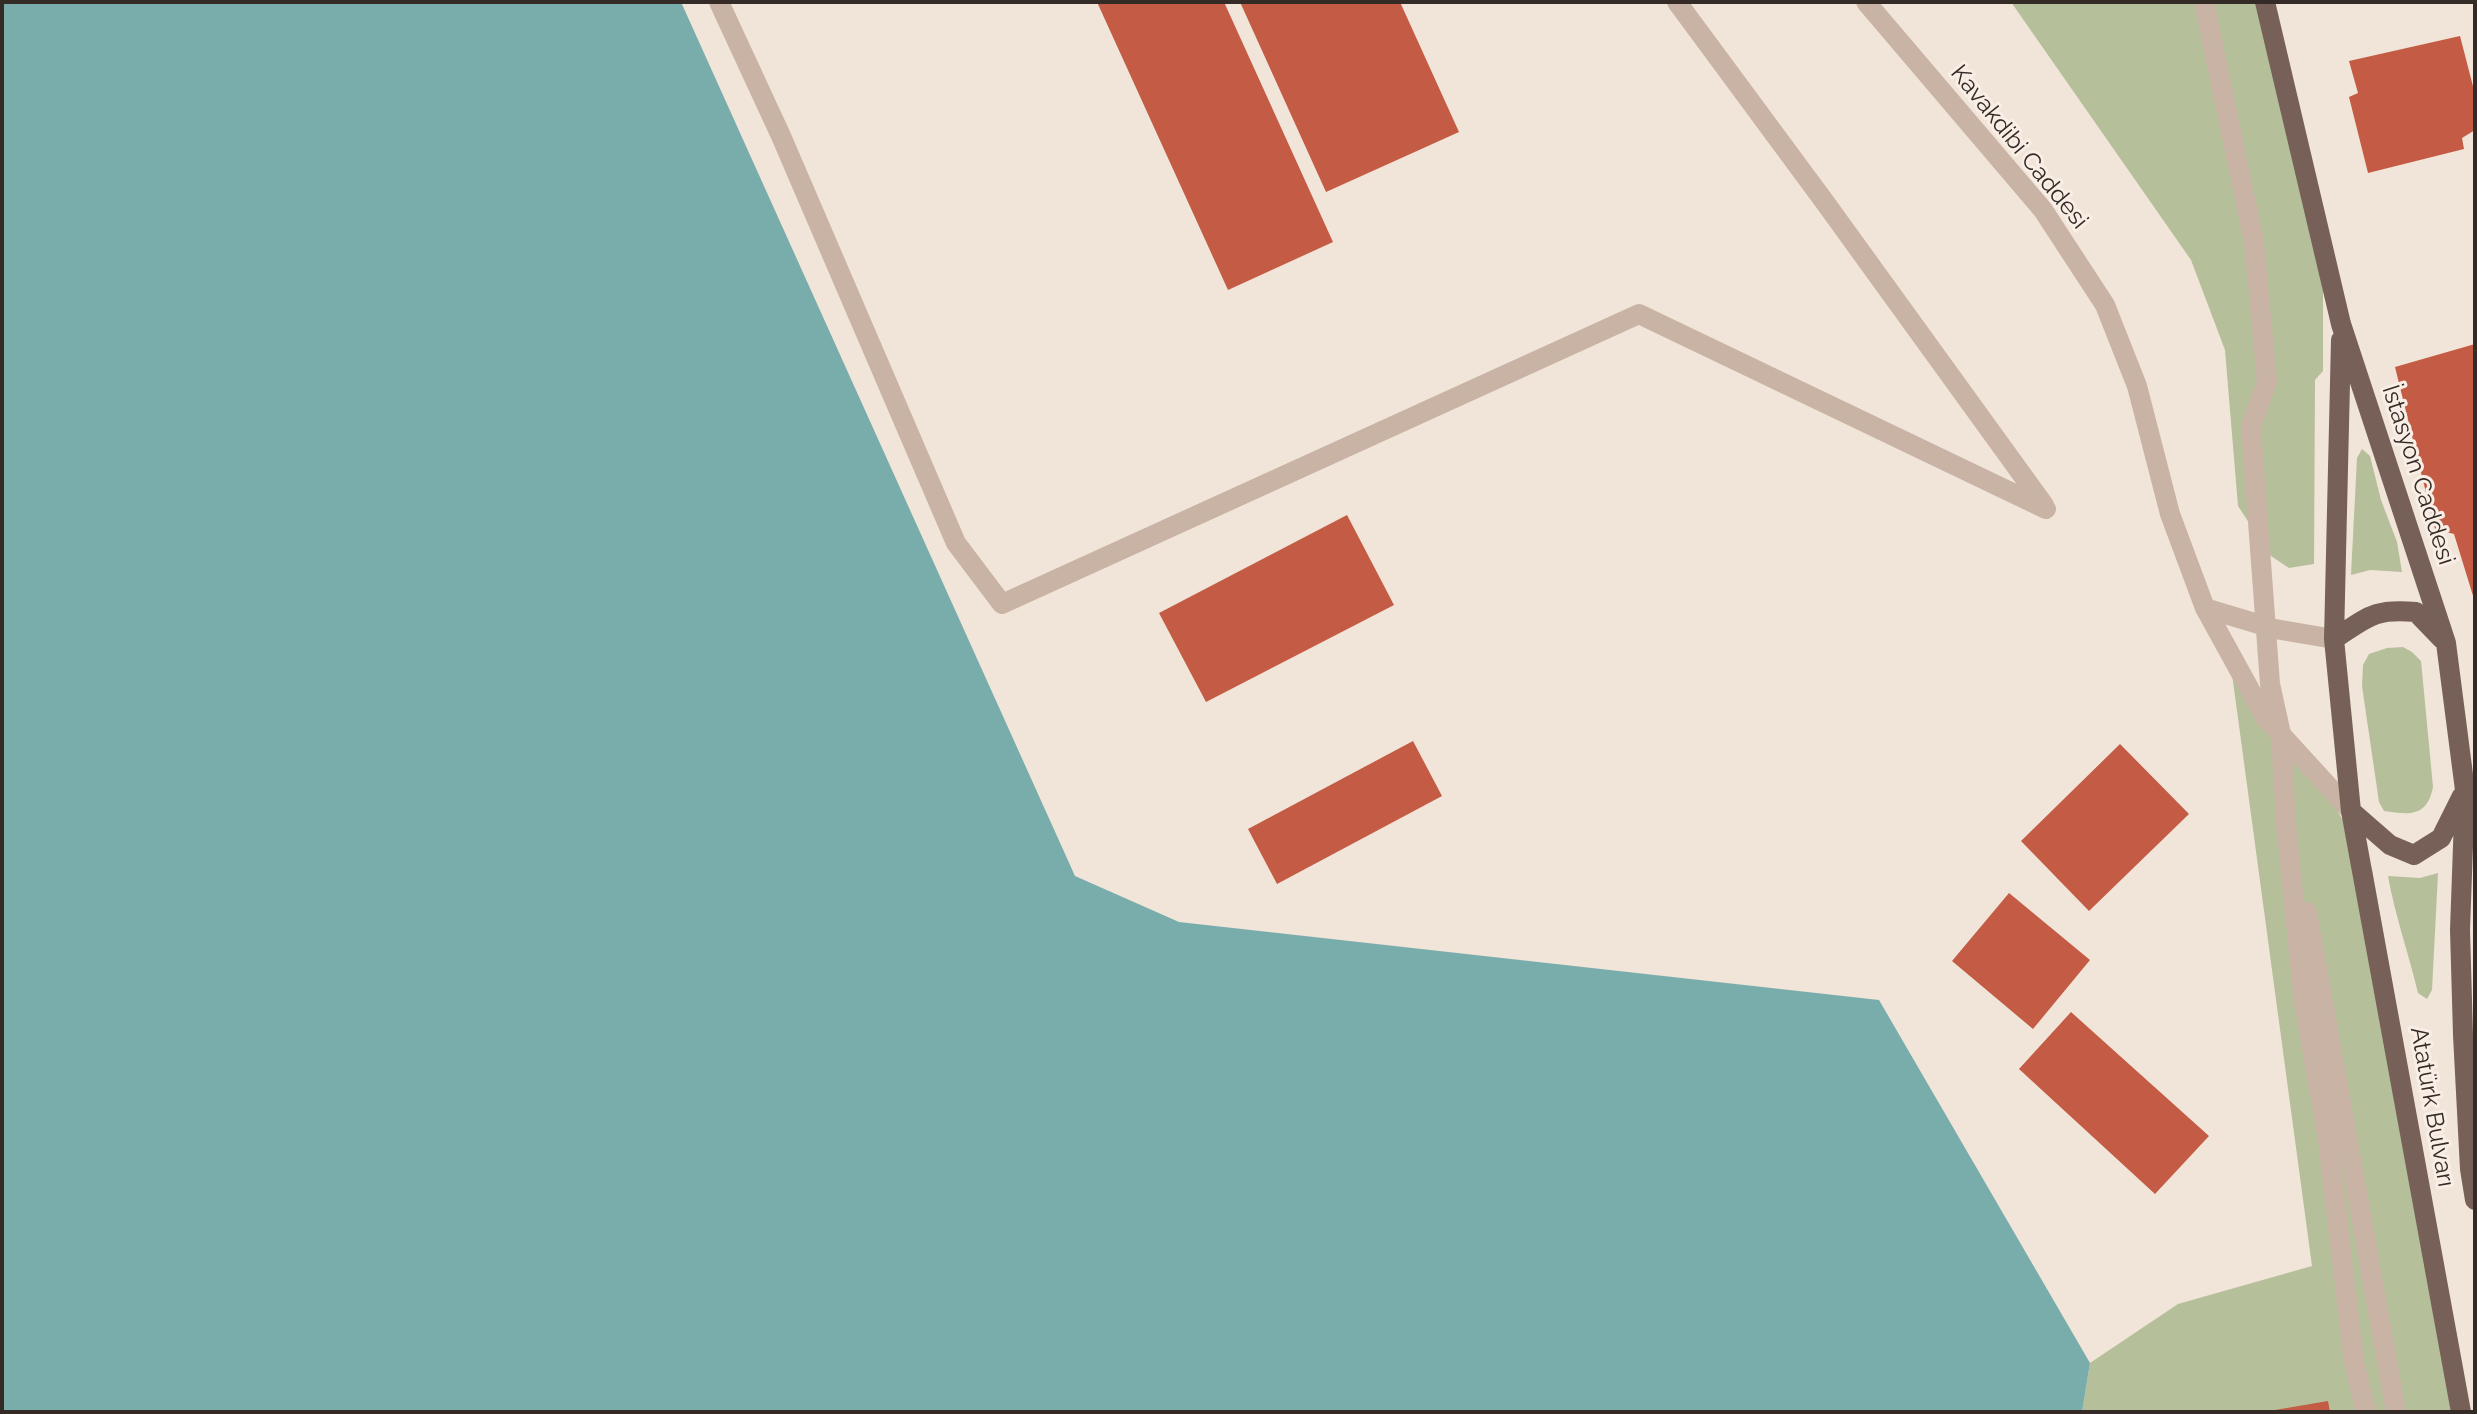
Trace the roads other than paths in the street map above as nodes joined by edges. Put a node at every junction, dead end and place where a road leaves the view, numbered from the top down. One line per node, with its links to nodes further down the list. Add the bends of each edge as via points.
1 (719, 2): 2 (street, via 956,543 1002,604 1639,314 2046,509)
2 (1677, 2)
3 (1866, 2): 7 (street, Kavakdibi Caddesi, via 2043,210 2105,305 2137,386 2170,514)
4 (2204, 2): 8 (street, via 2254,242 2267,381 2251,427)
5 (2265, 2): 6 (main road, İstasyon Caddesi)
6 (2341, 324): 9 (main road, İstasyon Caddesi); 10 (main road, İstasyon Caddesi)
7 (2205, 608): 8 (street); 11 (street, Kavakdibi Caddesi, via 2265,717)
8 (2266, 627): 9 (street); 11 (street)
9 (2334, 639): 10 (main road, via 2372,614 2394,610 2416,612); 14 (main road, Atatürk Bulvarı)
10 (2446, 643): 13 (main road, Atatürk Bulvarı)
11 (2281, 734): 12 (street); 14 (street, Kavakdibi Caddesi)
12 (2282, 763): 16 (street, via 2304,1002 2328,1140 2354,1362); 17 (street)
13 (2470, 799): 14 (main road, via 2441,838 2414,855 2390,845); 15 (main road, Atatürk Bulvarı, via 2460,930)
14 (2351, 811): 18 (main road, Atatürk Bulvarı)
15 (2475, 1200)
16 (2366, 1412)
17 (2396, 1412)
18 (2461, 1412)

